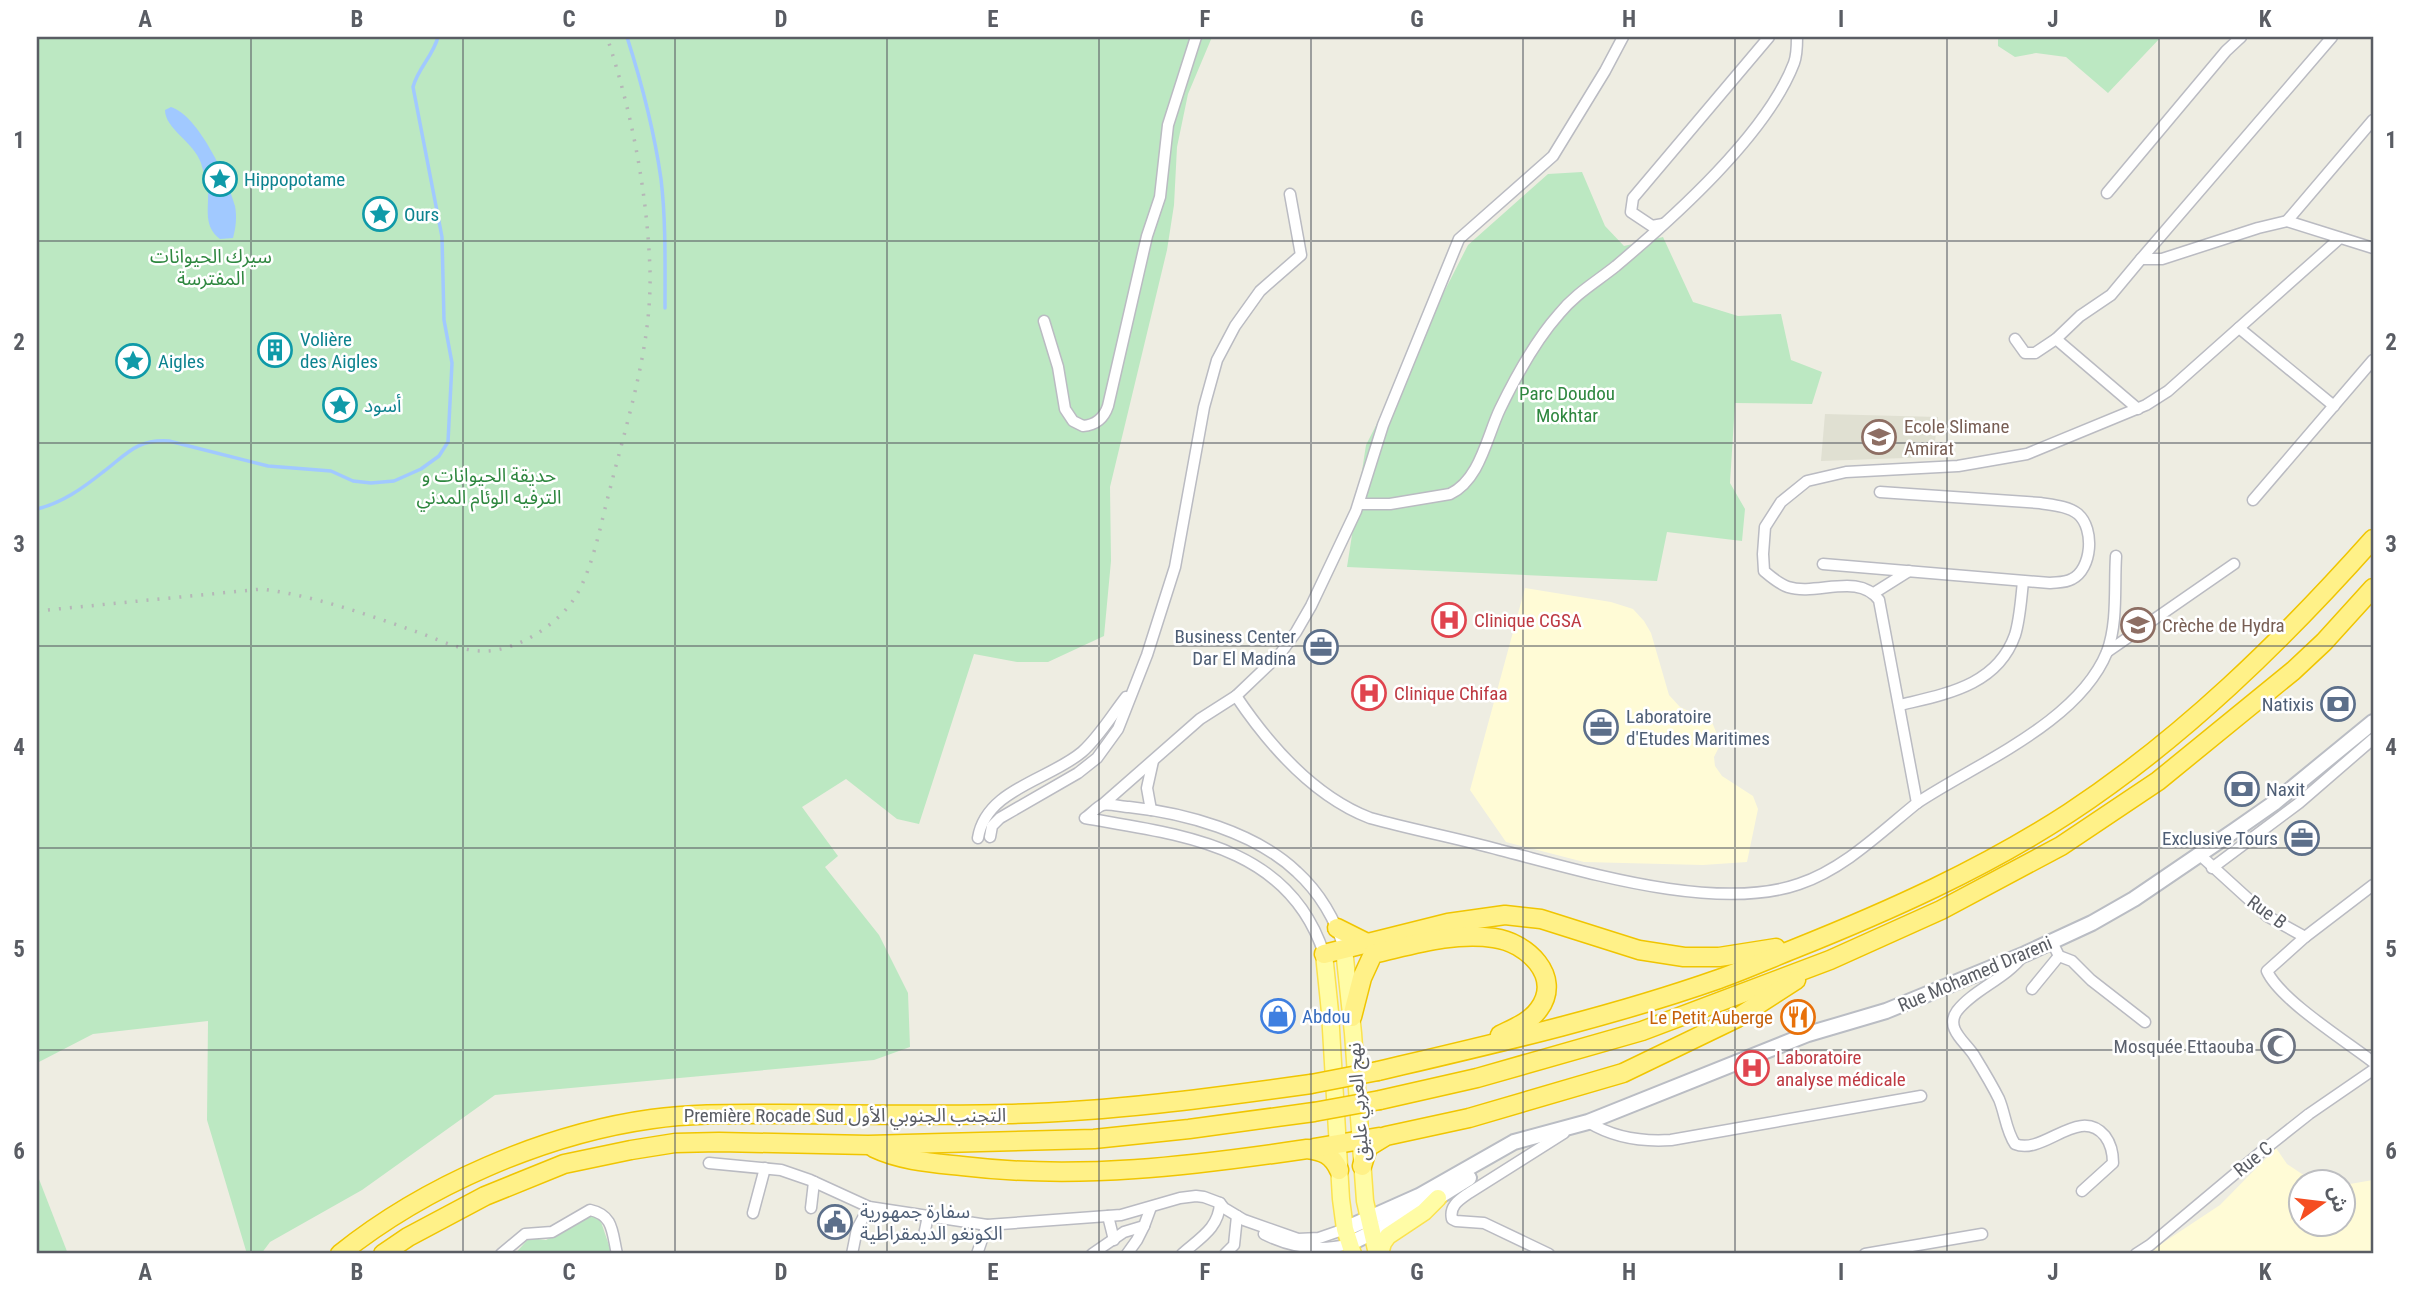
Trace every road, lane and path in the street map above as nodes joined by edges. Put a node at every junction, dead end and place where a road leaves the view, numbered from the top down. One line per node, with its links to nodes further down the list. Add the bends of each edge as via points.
1 (1196, 37): 15 (street, via 1168,125 1160,197 1108,406 1096,422 1083,426 1067,414)
2 (1623, 37): 24 (street, via 1553,156 1459,239 1383,425)
3 (1769, 37): 11 (street, via 1633,198 1631,212 1652,226)
4 (1797, 37): 11 (street, via 1795,60 1762,117 1710,179)
5 (2241, 37): 8 (street)
6 (2332, 37): 14 (street)
7 (2373, 120): 10 (street)
8 (2107, 193)
9 (1290, 194): 34 (street, via 1301,254 1260,291 1217,360 1175,567)
10 (2287, 221): 12 (street); 14 (street, via 2162,259)
11 (1663, 224): 24 (street, via 1575,296 1547,328 1500,408 1481,458 1458,490 1390,504)
12 (2340, 238): 13 (street); 16 (street)
13 (2373, 248)
14 (2141, 259): 18 (street, via 2111,295)
15 (1044, 321)
16 (2239, 328): 20 (street); 21 (street, via 2168,391)
17 (2015, 339): 18 (street, via 2028,355)
18 (2056, 340): 21 (street)
19 (2373, 360): 20 (street)
20 (2334, 406): 23 (street)
21 (2138, 409): 32 (street, via 2028,454 1958,466 1838,473 1807,481 1781,502 1765,527 1764,571 1787,587 1857,586)
22 (1880, 492): 30 (street, via 2040,503 2077,514 2087,529 2089,547 2080,572 2064,582)
23 (2253, 500)
24 (1359, 505): 35 (street, via 1296,632)
25 (2373, 537): 50 (highway, via 2337,580 2232,684 2098,792 1959,876)
26 (2116, 556): 33 (street)
27 (1823, 564): 29 (street)
28 (2234, 564): 33 (street)
29 (1910, 570): 30 (street); 32 (street)
30 (2023, 582): 36 (street, via 2015,635 1997,666 1965,688)
31 (2373, 588): 57 (highway, via 2293,671 2118,810 1941,910)
32 (1874, 593): 36 (street, via 1881,607)
33 (2107, 652): 40 (street, via 2079,694 2054,716)
34 (1131, 691): 43 (street, via 1118,729 1097,758 1078,774 1000,818); 44 (street, via 1084,750 987,813)
35 (1236, 696): 39 (street, via 1200,719); 40 (street, via 1281,752 1333,800 1357,813 1603,877 1651,885 1729,894 1800,884 1844,860)
36 (1900, 705): 40 (street)
37 (2373, 722): 45 (street, Rue Mohamed Drareni, via 2274,803)
38 (2373, 739): 46 (street, via 2299,803)
39 (1153, 761): 41 (street); 42 (street, via 1147,788)
40 (1917, 803)
41 (1102, 805): 42 (street); 56 (street, via 1085,818 1194,839 1271,875 1301,906)
42 (1151, 810): 48 (street, via 1233,833 1282,860 1308,883)
43 (990, 837)
44 (978, 838)
45 (2200, 855): 46 (street, Rue B); 51 (street, Rue Mohamed Drareni, via 2109,915)
46 (2212, 868): 49 (street, Rue B, via 2267,916)
47 (2373, 885): 49 (street, Rue B)
48 (1337, 928): 52 (highway); 53 (street)
49 (2305, 937): 62 (street, via 2268,968 2267,974 2300,1006)
50 (1814, 942): 52 (highway, via 1700,959 1639,950 1541,919 1504,915 1448,922); 61 (highway, via 1684,991)
51 (2052, 942): 54 (street, Rue Mohamed Drareni); 55 (street)
52 (1371, 949): 53 (highway); 59 (highway); 61 (highway, via 1473,936 1508,940 1527,951 1542,969 1546,982 1543,1003 1524,1023)
53 (1344, 954): 56 (highway); 59 (main road, نهج العربي عليق)
54 (2025, 954): 65 (street, Rue Mohamed Drareni, via 1879,1014 1808,1034); 77 (street, via 1956,1012 1954,1028 1999,1099 2015,1144 2031,1145 2086,1126 2105,1137 2113,1163)
55 (2059, 956): 58 (street); 60 (street, via 2072,961)
56 (1325, 959): 69 (main road, نهج العربي عليق)
57 (1830, 960): 66 (highway, via 1737,1018 1623,1073 1479,1115); 70 (highway, Première Rocade Sud التجنب الجنوبي الأول, bridge, via 1614,1041 1380,1100 1094,1139)
58 (2032, 989)
59 (1352, 1017): 68 (main road, نهج العربي عليق)
60 (2145, 1022)
61 (1477, 1047): 95 (highway, Première Rocade Sud التجنب الجنوبي الأول, bridge, via 1311,1084 1186,1101 1038,1113 716,1114 617,1124 475,1173 419,1202)
62 (2373, 1062)
63 (2373, 1070): 109 (street, Rue C, via 2309,1114)
64 (1921, 1096): 65 (street, via 1663,1141 1625,1138)
65 (1581, 1124): 67 (street, Rue Mohamed Drareni); 107 (street, via 1469,1193 1451,1212 1456,1221 1483,1223)
66 (1386, 1136): 68 (highway); 73 (highway, via 1368,1147)
67 (1532, 1138): 78 (street); 89 (street, via 1514,1142)
68 (1360, 1140): 69 (highway); 73 (main road, نهج العربي عليق)
69 (1338, 1144): 71 (highway); 75 (main road, نهج العربي عليق)
70 (868, 1145): 71 (highway, via 894,1156 946,1164 1061,1173 1153,1168); 92 (highway, Première Rocade Sud التجنب الجنوبي الأول, via 757,1141 675,1143 631,1150 564,1164 485,1196)
71 (1307, 1149): 75 (highway, via 1327,1154)
72 (709, 1163): 74 (street)
73 (1362, 1166): 89 (main road, نهج العربي عليق)
74 (765, 1168): 76 (street); 83 (street)
75 (1339, 1170): 94 (main road, نهج العربي عليق)
76 (814, 1182): 80 (street); 82 (street)
77 (2082, 1191)
78 (1438, 1198): 89 (street); 106 (main road, via 1388,1236)
79 (1220, 1203): 81 (street, via 1196,1196); 86 (street); 104 (street, via 1216,1224)
80 (869, 1207): 84 (street); 100 (street, via 857,1229)
81 (1151, 1207): 85 (street); 88 (street)
82 (811, 1208)
83 (753, 1213)
84 (928, 1216): 87 (street); 91 (street)
85 (1108, 1216): 87 (street); 93 (street)
86 (1241, 1218): 94 (street, via 1298,1239); 94 (street, via 1269,1236 1304,1248 1318,1250); 105 (street, via 1234,1245)
87 (987, 1225): 101 (street)
88 (1144, 1226): 93 (street); 103 (street)
89 (1369, 1226): 94 (street); 106 (main road, نهج العربي عليق)
90 (1982, 1234): 108 (street)
91 (924, 1235)
92 (408, 1237): 96 (highway, Première Rocade Sud التجنب الجنوبي الأول); 97 (highway)
93 (1114, 1240): 102 (street)
94 (1349, 1242)
95 (340, 1254)
96 (383, 1254)
97 (394, 1254)
98 (501, 1254): 99 (street, via 525,1234 552,1232 590,1210 610,1221)
99 (617, 1254)
100 (852, 1254)
101 (977, 1254)
102 (1092, 1254)
103 (1127, 1254)
104 (1182, 1254)
105 (1225, 1254)
106 (1378, 1254)
107 (1549, 1254)
108 (1865, 1254)
109 (2136, 1254)

